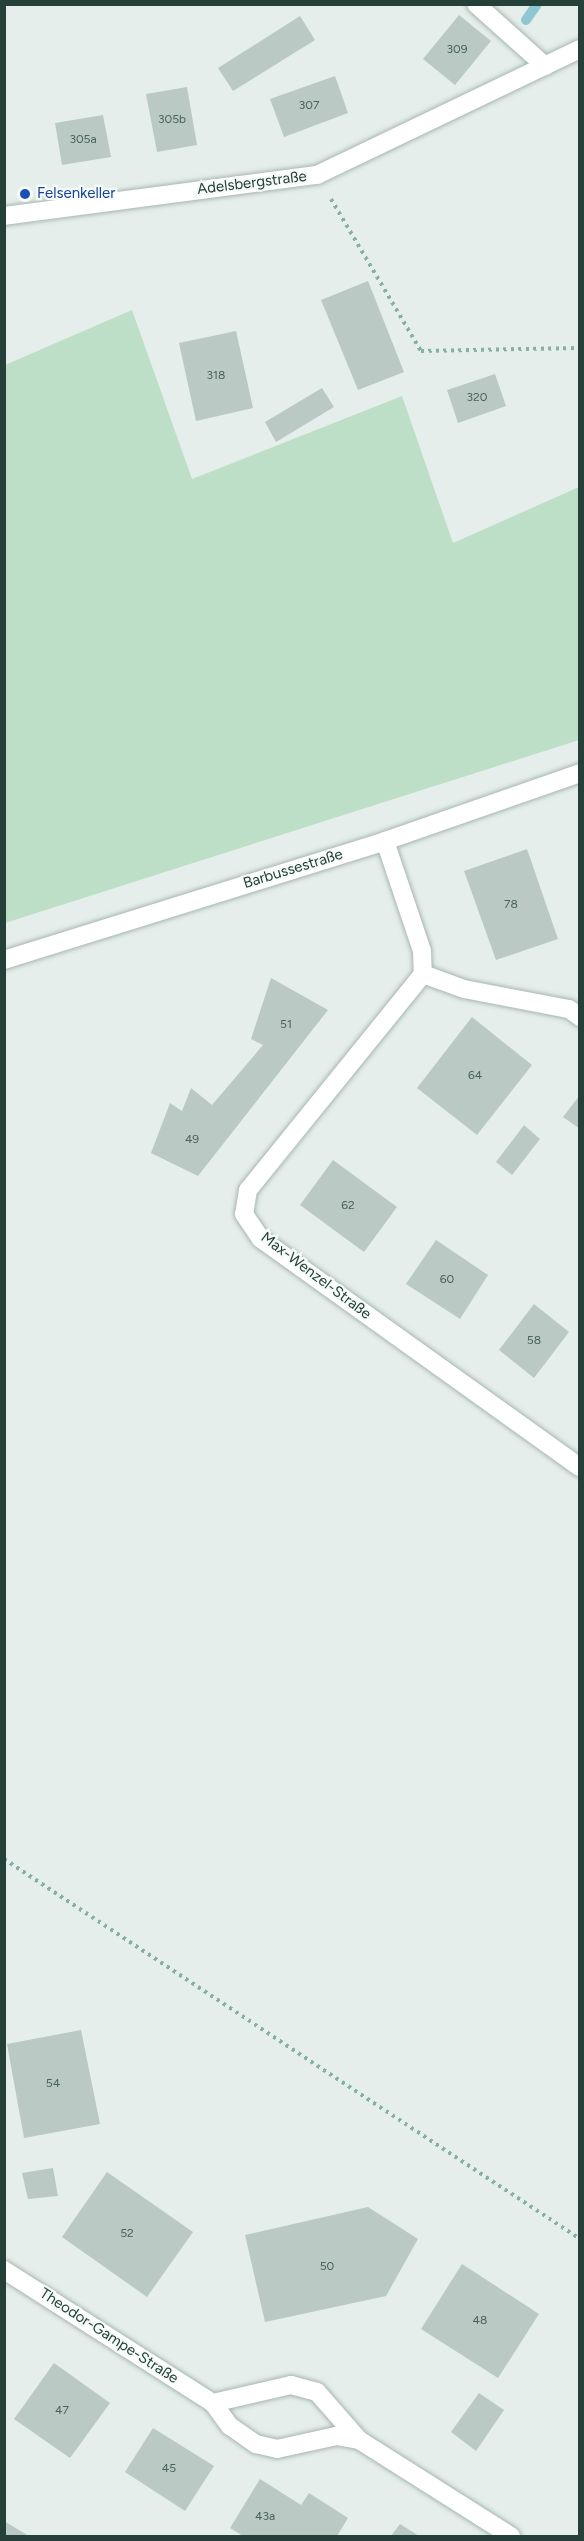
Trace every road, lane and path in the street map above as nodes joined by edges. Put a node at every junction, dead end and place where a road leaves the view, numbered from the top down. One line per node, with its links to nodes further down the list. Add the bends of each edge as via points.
1 (476, 4): 3 (street)
2 (579, 49): 3 (street, Adelsbergstraße)
3 (546, 66): 4 (street, Adelsbergstraße)
4 (317, 175): 5 (street, Adelsbergstraße); 6 (path, via 421,351)
5 (4, 216)
6 (579, 348)
7 (579, 773): 8 (street, Barbussestraße)
8 (385, 841): 9 (street, Barbussestraße); 10 (street, via 422,951)
9 (4, 960)
10 (423, 974): 11 (street, via 464,989 569,1009); 12 (street, Max-Wenzel-Straße, via 248,1190 244,1214 261,1239)
11 (579, 1017)
12 (579, 1467)
13 (4, 1859): 14 (path)
14 (579, 2240)
15 (4, 2270): 16 (street, Theodor-Gampe-Straße)
16 (213, 2403): 17 (street, Theodor-Gampe-Straße, via 230,2426 256,2444 277,2449 336,2436); 17 (street, Theodor-Gampe-Straße, via 291,2385 317,2392)
17 (359, 2439): 18 (street, Theodor-Gampe-Straße)
18 (511, 2536)

